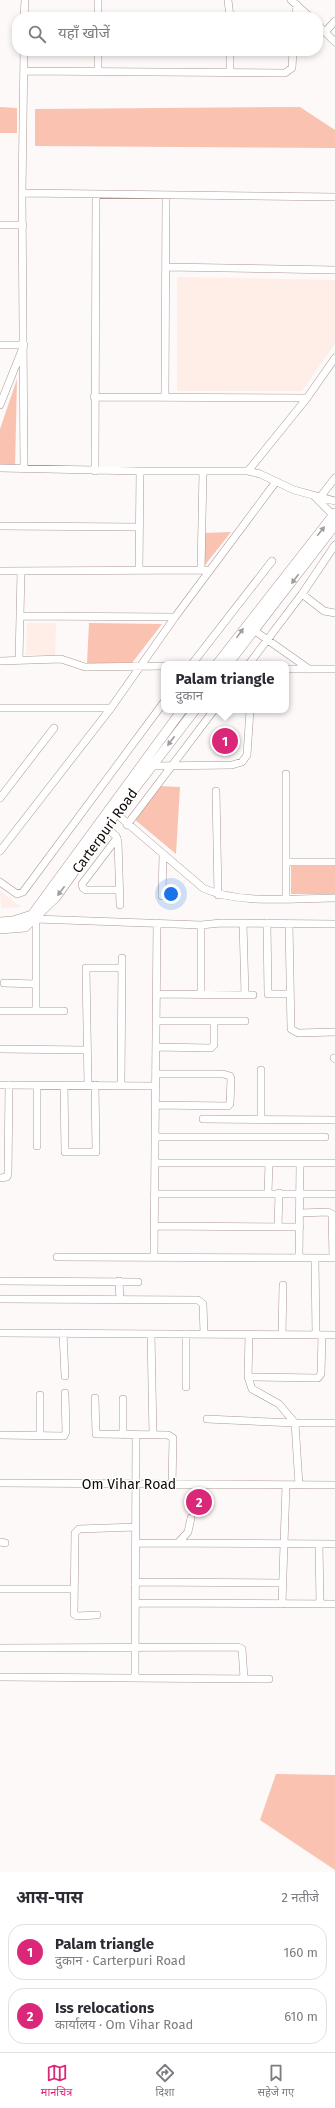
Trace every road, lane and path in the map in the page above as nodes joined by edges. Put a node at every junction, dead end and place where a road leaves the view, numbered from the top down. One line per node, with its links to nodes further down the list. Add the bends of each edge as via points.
1 (25, 0): 6 (street)
2 (98, 0): 7 (street)
3 (228, 0): 8 (street)
4 (291, 0): 5 (street)
5 (297, 5): 9 (street); 10 (street)
6 (24, 12)
7 (98, 12)
8 (229, 12)
9 (296, 12)
10 (305, 12)
11 (335, 21): 12 (street)
12 (325, 32): 13 (street)
13 (335, 42)
14 (24, 56): 18 (street)
15 (98, 56): 19 (street)
16 (230, 56): 20 (street)
17 (293, 56): 20 (street, via 292,68 288,72)
18 (24, 71): 19 (street); 21 (street)
19 (98, 72): 20 (street)
20 (230, 73)
21 (22, 193): 22 (street); 26 (street)
22 (96, 194): 23 (street); 32 (street)
23 (166, 195): 24 (street); 27 (street)
24 (335, 197)
25 (0, 225): 26 (street)
26 (23, 225): 30 (street)
27 (167, 267): 28 (street); 33 (street)
28 (335, 270)
29 (0, 345): 30 (street)
30 (24, 345): 35 (street); 37 (street)
31 (335, 358): 34 (street)
32 (94, 397): 33 (street); 38 (street)
33 (166, 397): 34 (street)
34 (307, 398): 40 (street)
35 (0, 405)
36 (0, 468): 37 (street)
37 (24, 468): 38 (street)
38 (95, 471): 41 (street)
39 (203, 471): 40 (street); 41 (street); 52 (street)
40 (248, 471): 43 (street, via 260,474)
41 (140, 472): 49 (street)
42 (335, 478): 44 (street)
43 (275, 483): 44 (street); 53 (street)
44 (318, 496): 45 (street); 46 (street)
45 (335, 501)
46 (334, 515): 65 (main road, one-way to 46)
47 (335, 525): 61 (main road, one-way to 61)
48 (0, 526): 49 (street)
49 (139, 527): 56 (street)
50 (335, 545): 57 (street)
51 (272, 561): 64 (street)
52 (200, 570): 53 (street); 56 (street)
53 (210, 570): 60 (street)
54 (0, 571): 55 (street)
55 (21, 571): 56 (street); 59 (street)
56 (139, 571)
57 (302, 594): 58 (street, via 324,611); 62 (street)
58 (335, 613)
59 (20, 616): 60 (street); 63 (street)
60 (175, 617): 69 (street)
61 (255, 630): 62 (street); 66 (main road)
62 (268, 640): 67 (street); 72 (street)
63 (19, 660): 68 (street); 69 (street, via 61,658 84,666)
64 (194, 661)
65 (219, 661)
66 (233, 661)
67 (251, 661)
68 (0, 662)
69 (141, 665): 70 (street); 76 (street)
70 (161, 666)
71 (289, 669): 72 (street)
72 (309, 669): 73 (street)
73 (335, 669)
74 (161, 706): 95 (street, via 23,892 17,894)
75 (0, 708): 76 (street)
76 (111, 708): 91 (street)
77 (180, 713): 87 (main road, Carterpuri Road)
78 (193, 713): 82 (main road, Carterpuri Road, one-way to 82)
79 (212, 713): 83 (street)
80 (250, 713): 83 (street, via 247,755 242,762 232,765)
81 (54, 728): 86 (street)
82 (152, 766): 83 (street); 87 (main road, Carterpuri Road)
83 (171, 766): 88 (street)
84 (286, 774): 93 (street)
85 (216, 791): 97 (street)
86 (0, 798)
87 (113, 811): 88 (street); 89 (main road, Carterpuri Road)
88 (127, 824): 92 (street)
89 (103, 825): 90 (street); 102 (main road, Carterpuri Road)
90 (117, 838): 96 (street); 96 (street, via 82,884 86,890)
91 (1, 848)
92 (163, 855): 97 (street, via 203,888); 98 (street)
93 (286, 862): 94 (street); 99 (street)
94 (335, 862)
95 (0, 882)
96 (120, 890): 101 (street)
97 (218, 895): 99 (street, via 249,899)
98 (162, 896)
99 (286, 898): 100 (street)
100 (335, 898)
101 (120, 905)
102 (34, 917): 103 (main road); 104 (street); 110 (main road, Carterpuri Road, via 25,927); 114 (street)
103 (0, 922)
104 (157, 923): 107 (street); 115 (street)
105 (243, 923): 106 (street); 107 (street); 117 (street, via 249,995)
106 (267, 923): 108 (street); 116 (street, via 268,994)
107 (201, 924): 117 (street)
108 (289, 924): 109 (street); 116 (street)
109 (335, 924)
110 (0, 929)
111 (122, 958): 112 (street)
112 (122, 968): 127 (street, via 86,968); 135 (street)
113 (4, 983): 114 (street)
114 (36, 984): 119 (street)
115 (156, 994): 117 (street); 121 (street)
116 (290, 994): 124 (street, via 292,1031)
117 (201, 995)
118 (1, 1011): 119 (street)
119 (36, 1011): 120 (street)
120 (64, 1011)
121 (156, 1021): 122 (street); 125 (street)
122 (214, 1022): 123 (street); 125 (street, via 214,1045 211,1048)
123 (245, 1022)
124 (335, 1032)
125 (156, 1047): 129 (street)
126 (0, 1049): 127 (street)
127 (87, 1050): 134 (street)
128 (261, 1070): 139 (street)
129 (156, 1074): 136 (street); 137 (street, via 228,1074 231,1079 228,1106)
130 (0, 1085): 131 (street)
131 (10, 1085): 132 (street); 148 (street, via 8,1174 7,1177)
132 (37, 1085): 133 (street); 143 (street)
133 (64, 1085): 134 (street); 134 (street, via 65,1152 96,1152)
134 (91, 1085): 135 (street)
135 (121, 1086): 136 (street)
136 (156, 1086): 137 (street)
137 (155, 1105): 141 (street)
138 (203, 1119): 139 (street)
139 (261, 1119): 140 (street)
140 (335, 1120)
141 (155, 1137): 142 (street); 144 (street)
142 (325, 1137)
143 (37, 1146)
144 (155, 1162): 145 (street); 152 (street)
145 (269, 1163): 146 (street); 149 (street)
146 (300, 1163): 147 (street); 151 (street)
147 (335, 1163)
148 (0, 1178)
149 (268, 1193): 150 (street); 152 (street)
150 (279, 1193): 151 (street); 156 (street)
151 (301, 1193): 153 (street); 154 (street)
152 (154, 1194): 155 (street)
153 (335, 1194)
154 (300, 1213): 157 (street); 162 (street, via 332,1214)
155 (154, 1226): 156 (street); 159 (street)
156 (278, 1227): 157 (street)
157 (300, 1227): 160 (street)
158 (57, 1257): 159 (street)
159 (154, 1257): 160 (street)
160 (299, 1258): 161 (street)
161 (315, 1258): 162 (street); 176 (street)
162 (334, 1258)
163 (0, 1281): 164 (street)
164 (120, 1281): 165 (street); 168 (street)
165 (138, 1282)
166 (283, 1285): 175 (street)
167 (0, 1299): 168 (street)
168 (120, 1300): 173 (street, via 200,1300 203,1304)
169 (0, 1333): 170 (street)
170 (63, 1333): 171 (street); 178 (street)
171 (151, 1334): 172 (street); 191 (street)
172 (186, 1334): 173 (street); 180 (street)
173 (204, 1334): 174 (street)
174 (249, 1334): 175 (street); 179 (street)
175 (282, 1335): 176 (street)
176 (319, 1335): 177 (street); 179 (street, via 321,1374 318,1378)
177 (335, 1335)
178 (65, 1376)
179 (248, 1376): 186 (street, via 252,1390 279,1404)
180 (186, 1387)
181 (65, 1393): 192 (street, via 65,1435)
182 (40, 1395): 192 (street)
183 (95, 1398): 189 (street, via 96,1434)
184 (123, 1399): 189 (street)
185 (207, 1419): 186 (street)
186 (295, 1423): 187 (street); 197 (street)
187 (335, 1423)
188 (0, 1435): 192 (street)
189 (123, 1435): 190 (street)
190 (136, 1435): 191 (street); 194 (street)
191 (153, 1435): 195 (street, via 173,1438)
192 (40, 1436)
193 (0, 1483): 194 (street, Om Vihar Road)
194 (135, 1485): 195 (street, Om Vihar Road); 200 (street)
195 (172, 1485): 196 (street, Om Vihar Road)
196 (286, 1485): 197 (street, Om Vihar Road); 203 (street)
197 (299, 1485): 198 (street, Om Vihar Road)
198 (335, 1485)
199 (191, 1518): 202 (street, via 188,1532)
200 (136, 1527): 201 (street); 208 (street, via 76,1530)
201 (136, 1543): 202 (street); 206 (street)
202 (178, 1543): 203 (street)
203 (284, 1544): 204 (street); 207 (street)
204 (319, 1544): 205 (street); 212 (street)
205 (335, 1544)
206 (135, 1582): 207 (street); 210 (street)
207 (283, 1583): 211 (street)
208 (74, 1588): 209 (street); 214 (street, via 74,1614)
209 (0, 1589)
210 (135, 1603): 211 (street); 216 (street)
211 (282, 1604): 212 (street)
212 (320, 1604): 213 (street)
213 (335, 1604)
214 (97, 1615)
215 (0, 1648): 216 (street)
216 (135, 1648): 218 (street); 219 (street, via 240,1648 243,1650)
217 (0, 1677): 218 (street)
218 (135, 1678): 219 (street)
219 (244, 1678): 220 (street)
220 (269, 1679)

